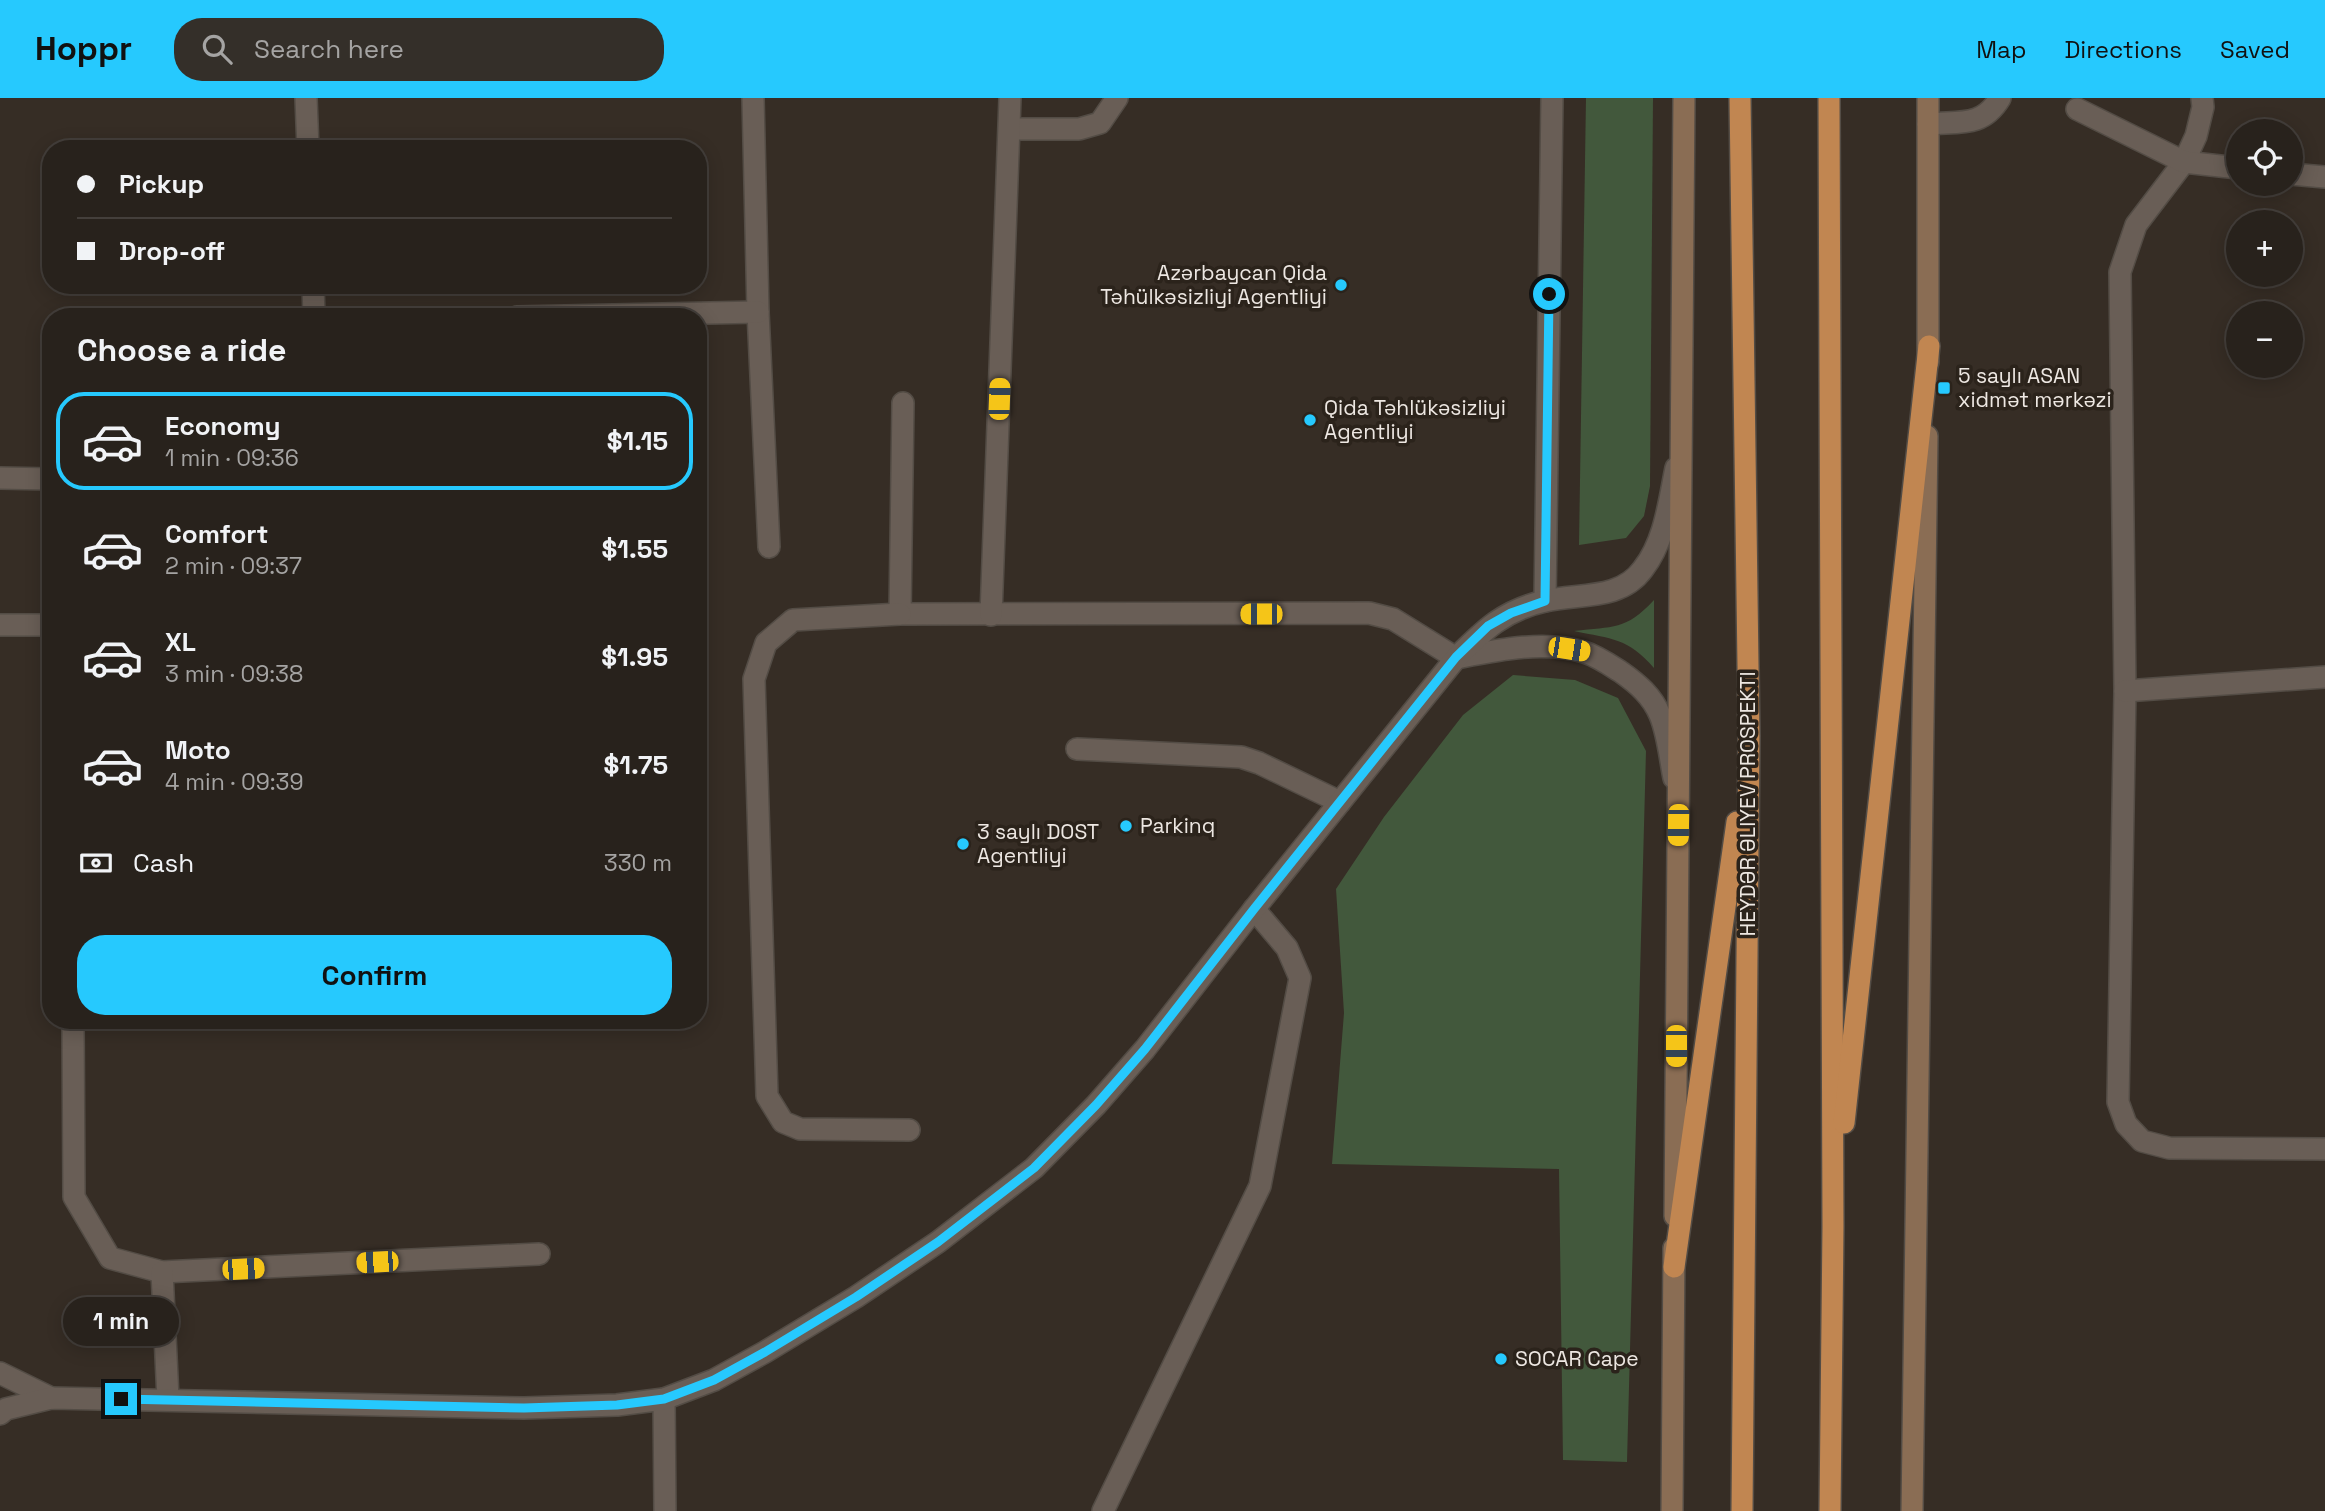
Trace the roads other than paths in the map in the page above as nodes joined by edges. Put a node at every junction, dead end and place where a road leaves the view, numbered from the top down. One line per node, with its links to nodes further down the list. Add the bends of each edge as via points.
1 (306, 98): 15 (street)
2 (753, 98): 20 (street)
3 (1010, 98): 14 (street)
4 (1117, 98): 14 (street, via 1100,123 1079,129)
5 (1552, 98): 28 (street)
6 (1684, 98): 24 (main road)
7 (1740, 98): 36 (highway, HEYDƏR ƏLIYEV PROSPEKTI)
8 (1829, 98): 44 (highway)
9 (1927, 98): 13 (main road)
10 (2000, 98): 13 (street, via 1979,120)
11 (2202, 98): 16 (street, via 2196,136)
12 (2077, 109): 16 (street)
13 (1928, 124): 22 (main road)
14 (1010, 129): 30 (street)
15 (308, 140)
16 (2184, 162): 17 (street); 35 (street, via 2136,226 2120,272)
17 (2226, 167)
18 (2303, 175): 19 (street)
19 (2325, 177)
20 (758, 312): 21 (street); 27 (street)
21 (707, 313)
22 (1928, 346): 44 (highway); 58 (main road)
23 (903, 403): 29 (street)
24 (1682, 439): 28 (street, via 1665,522 1642,571 1624,586 1601,595); 38 (main road)
25 (0, 478): 26 (street)
26 (42, 479)
27 (769, 547)
28 (1545, 601): 33 (street, via 1488,626)
29 (900, 614): 30 (street); 42 (street, via 793,620 766,643 754,679 767,1096 783,1122 800,1129)
30 (991, 615): 33 (street, via 1369,613 1393,619)
31 (0, 625): 32 (street)
32 (42, 625)
33 (1456, 657): 38 (street, via 1552,647 1584,652 1611,666 1650,697 1661,717); 39 (street)
34 (2325, 677): 35 (street)
35 (2124, 691): 43 (street, via 2118,1102 2126,1124 2142,1141 2169,1148)
36 (1749, 736): 46 (highway); 56 (highway, HEYDƏR ƏLIYEV PROSPEKTI)
37 (1077, 749): 39 (street, via 1241,757)
38 (1678, 797): 46 (main road)
39 (1340, 802): 40 (street)
40 (1254, 909): 51 (street, via 1145,1049 1034,1168 938,1242 856,1297 714,1380); 54 (street, via 1287,948 1300,978 1261,1186)
41 (73, 1029): 47 (street, via 74,1197 110,1258)
42 (909, 1130)
43 (2325, 1149)
44 (1833, 1226): 57 (highway)
45 (539, 1254): 47 (street)
46 (1674, 1267): 55 (main road)
47 (162, 1272): 50 (street)
48 (0, 1373): 49 (street)
49 (51, 1398): 50 (street); 52 (street)
50 (168, 1399): 51 (street, via 524,1408)
51 (664, 1399): 53 (street)
52 (0, 1414)
53 (666, 1511)
54 (1103, 1511)
55 (1672, 1511)
56 (1742, 1511)
57 (1830, 1511)
58 (1912, 1511)

